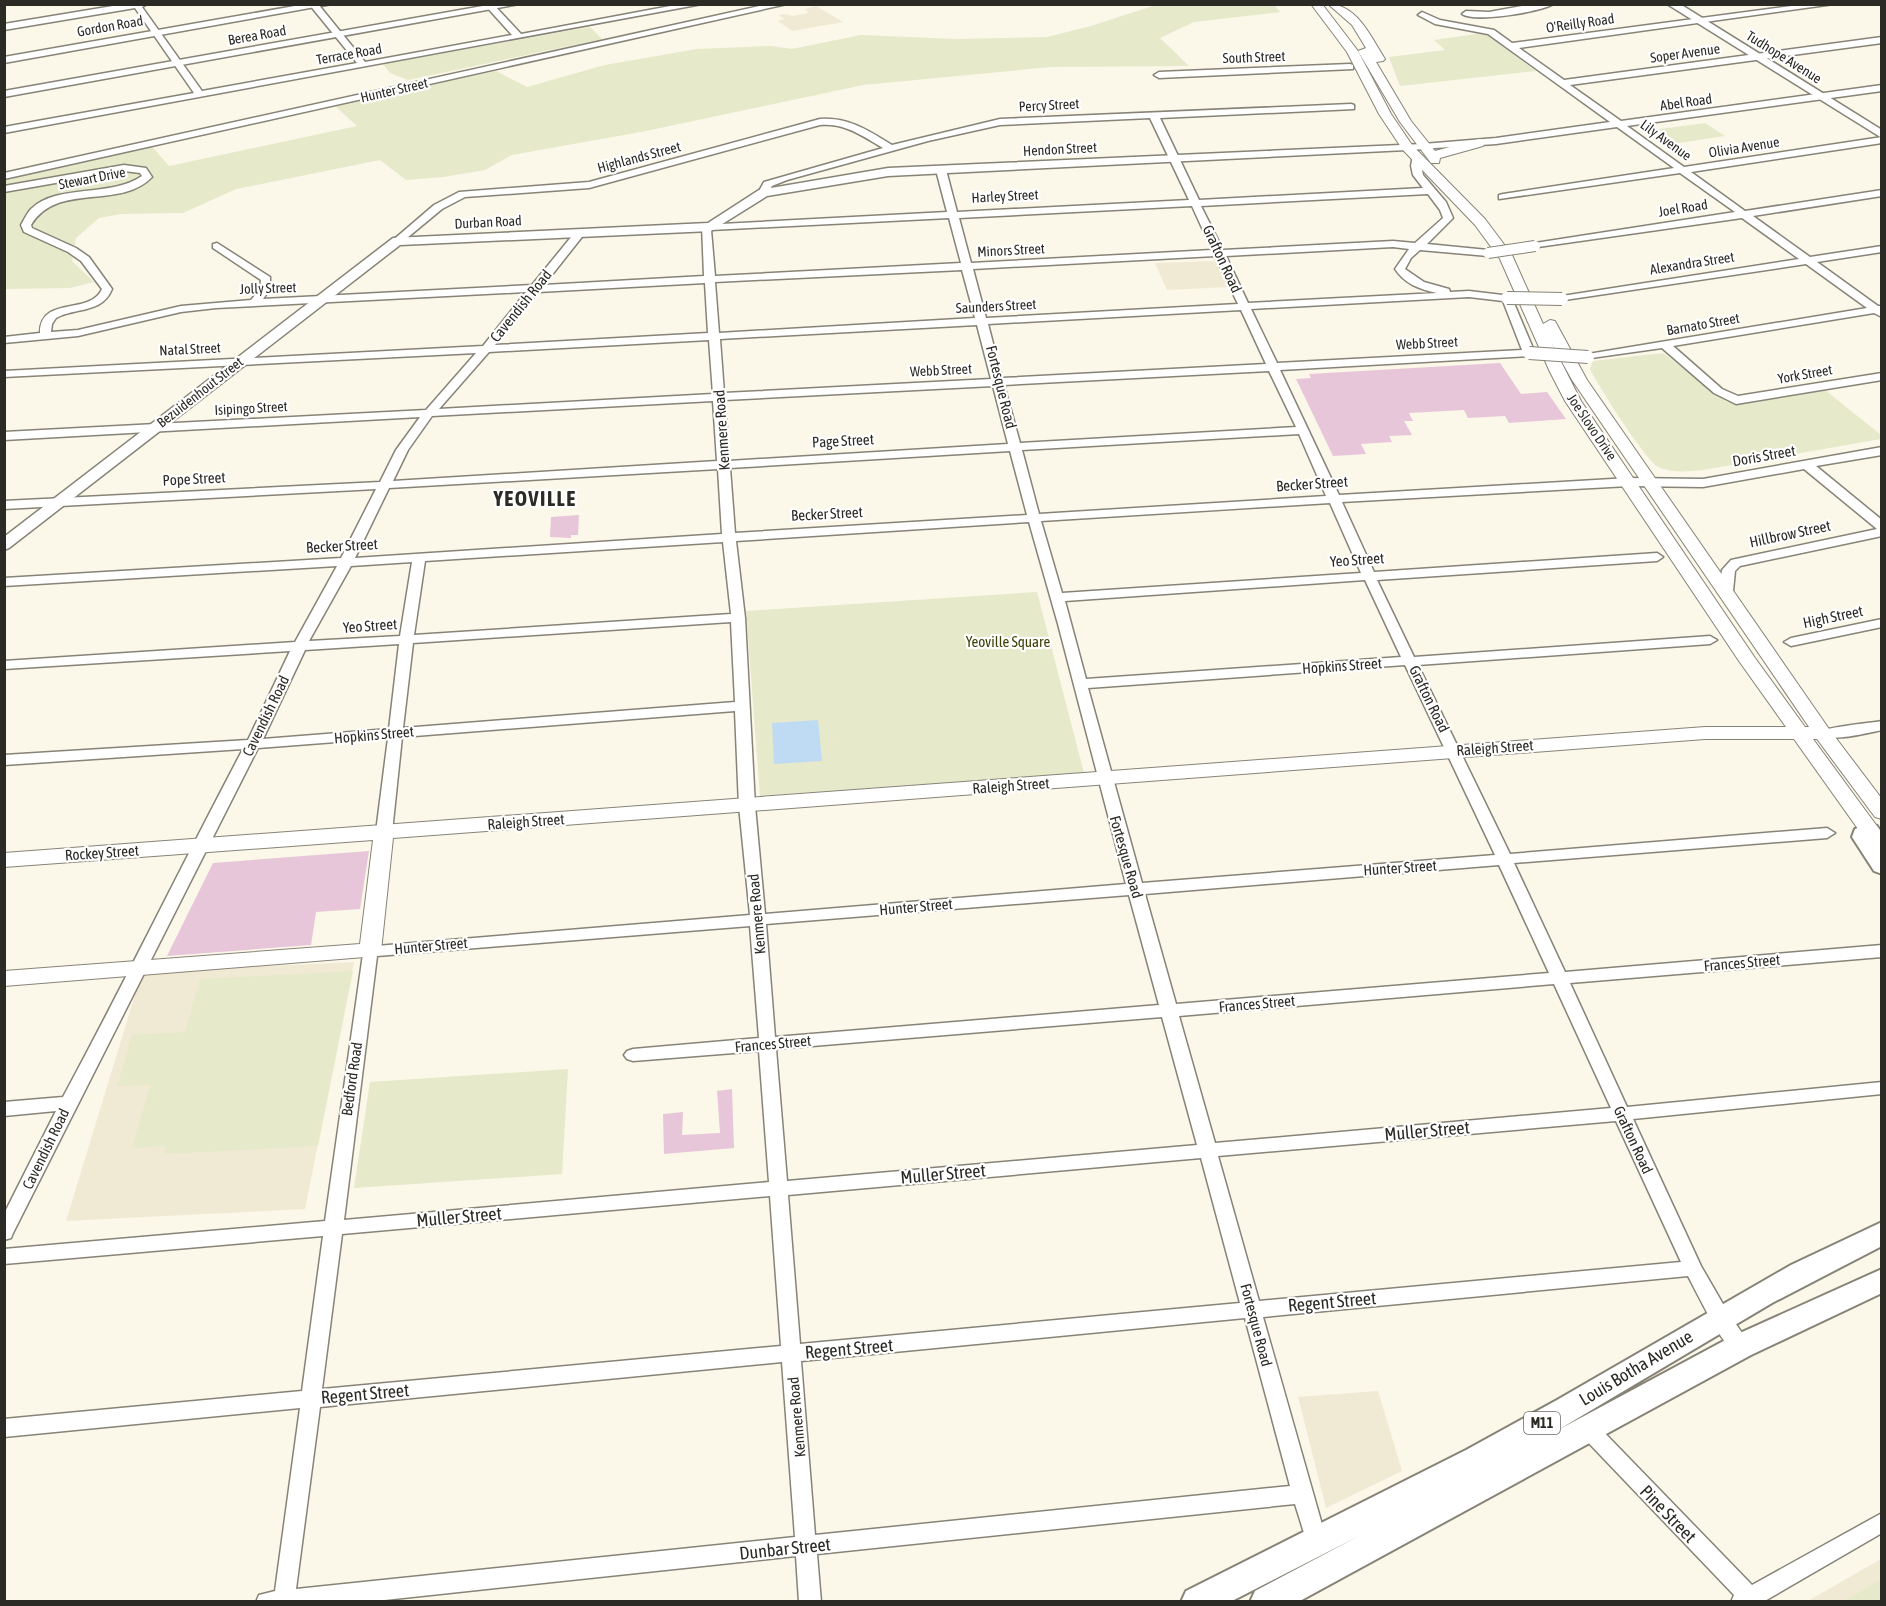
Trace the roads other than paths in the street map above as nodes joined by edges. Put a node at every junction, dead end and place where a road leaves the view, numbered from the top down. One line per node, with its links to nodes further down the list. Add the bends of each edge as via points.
1 (327, 4): 13 (street, Gordon Road)
2 (514, 4): 14 (street, Berea Road)
3 (698, 4): 20 (street, Terrace Road)
4 (783, 4): 47 (street, Hunter Street)
5 (1315, 4): 27 (main road)
6 (1327, 4): 27 (main road, Joe Slovo Drive, via 1352,33)
7 (1333, 4): 29 (main road, via 1356,23 1376,50 1385,72)
8 (1527, 4): 9 (street, via 1466,14 1489,15)
9 (1550, 4)
10 (1672, 4): 16 (street, Tudhope Avenue)
11 (1830, 4): 16 (street, O'Reilly Road)
12 (139, 5): 17 (street); 18 (street)
13 (314, 5): 18 (street, Gordon Road); 19 (street)
14 (490, 6): 19 (street, Berea Road); 20 (street)
15 (1422, 15): 22 (street, Lily Avenue, via 1438,22 1488,30)
16 (1698, 21): 22 (street, O'Reilly Road); 23 (street, Tudhope Avenue)
17 (4, 27)
18 (158, 33): 24 (street, Gordon Road); 25 (street)
19 (339, 35): 25 (street, Berea Road); 26 (street)
20 (519, 36): 26 (street, Terrace Road)
21 (1881, 40): 23 (street, Soper Avenue)
22 (1512, 46): 30 (street, Lily Avenue)
23 (1756, 57): 30 (street, Soper Avenue); 34 (street, Tudhope Avenue)
24 (4, 60)
25 (178, 64): 32 (street, Berea Road); 33 (street)
26 (363, 65): 33 (street, Terrace Road)
27 (1361, 66): 28 (street, South Street); 29 (main road, Joe Slovo Drive); 43 (main road, Joe Slovo Drive, via 1373,93)
28 (1159, 75)
29 (1383, 81): 43 (main road, Joe Slovo Drive)
30 (1563, 83): 37 (street, Lily Avenue)
31 (1881, 88): 34 (street, Abel Road)
32 (4, 94)
33 (200, 95): 38 (street, Terrace Road)
34 (1821, 97): 37 (street, Abel Road); 39 (street, Tudhope Avenue)
35 (1351, 107): 36 (street, Percy Street)
36 (1153, 114): 42 (street, Percy Street, via 1000,122); 44 (street, Grafton Road)
37 (1622, 125): 41 (street, Abel Road); 46 (street, Lily Avenue)
38 (4, 130)
39 (1881, 135)
40 (1881, 140): 46 (street, Olivia Avenue)
41 (1479, 143): 43 (main road)
42 (892, 149): 50 (street, Percy Street, via 784,178 768,184); 58 (street, Highlands Street, via 847,123 820,122 589,185 463,194 438,207)
43 (1419, 152): 44 (street, Hendon Street); 49 (street, via 1416,172); 95 (main road, Joe Slovo Drive, via 1508,258 1557,372); 96 (main road, Joe Slovo Drive, via 1490,216 1517,250 1565,356)
44 (1175, 159): 45 (street, Hendon Street); 53 (street, Grafton Road)
45 (942, 170): 50 (street, Hendon Street, via 877,173); 54 (street, Fortesque Road)
46 (1684, 170): 52 (street, Olivia Avenue); 55 (street, Lily Avenue)
47 (4, 176)
48 (4, 189): 75 (street, Stewart Drive, via 124,168 146,173 147,177 136,184 62,198 40,208 28,219 28,230 85,259 107,289 104,298 97,302 51,317 46,324)
49 (1431, 192): 53 (street, Harley Street); 59 (street, via 1448,218)
50 (763, 193): 56 (street, Hendon Street)
51 (1881, 193): 55 (street, Joel Road)
52 (1503, 197)
53 (1195, 202): 54 (street, Harley Street); 62 (street, Grafton Road)
54 (952, 214): 56 (street, Harley Street); 65 (street, Fortesque Road)
55 (1745, 214): 63 (street, Joel Road, bridge); 64 (street, Lily Avenue)
56 (709, 227): 57 (street, Harley Street); 66 (street, Kenmere Road)
57 (580, 233): 58 (street, Durban Road); 67 (street, Cavendish Road)
58 (397, 241): 70 (street, Bezuidenhout Street)
59 (1422, 245): 62 (street, Minors Street); 63 (street, Minors Street); 68 (street, via 1401,264 1402,273 1420,284)
60 (217, 246): 71 (street, via 266,279 265,289)
61 (1881, 249): 64 (street, Alexandra Street)
62 (1219, 253): 65 (street, Minors Street); 72 (street, Grafton Road)
63 (1488, 253)
64 (1808, 261): 69 (street, Alexandra Street, bridge, via 1562,299); 73 (street, Lily Avenue)
65 (968, 267): 66 (street, Minors Street); 74 (street, Fortesque Road)
66 (711, 281): 67 (street, Minors Street); 76 (street, Kenmere Road)
67 (535, 290): 70 (street, Jolly Street); 79 (street, Cavendish Road)
68 (1469, 294): 69 (street, Saunders Street); 72 (street, Saunders Street)
69 (1507, 298): 80 (street)
70 (318, 301): 71 (street, Jolly Street); 81 (street, Bezuidenhout Street)
71 (254, 303): 75 (street, Jolly Street, via 181,309)
72 (1245, 308): 74 (street, Saunders Street); 82 (street, Grafton Road)
73 (1880, 311): 78 (street, Barnato Street)
74 (984, 322): 76 (street, Saunders Street); 85 (street, Fortesque Road)
75 (46, 337): 77 (street, Jolly Street)
76 (715, 337): 79 (street, Saunders Street); 86 (street, Kenmere Road)
77 (4, 340)
78 (1666, 346): 80 (street, Barnato Street, bridge, via 1588,357); 84 (street, York Street, via 1734,400)
79 (486, 349): 81 (street, Natal Street); 87 (street, Cavendish Road)
80 (1529, 353): 82 (street, Webb Street)
81 (240, 362): 83 (street, Natal Street); 88 (street, Bezuidenhout Street)
82 (1271, 366): 85 (street, Webb Street); 89 (street, Grafton Road)
83 (4, 374)
84 (1881, 376)
85 (999, 382): 86 (street, Webb Street); 91 (street, Fortesque Road)
86 (720, 397): 87 (street, Webb Street); 93 (street, Kenmere Road)
87 (428, 414): 88 (street, Isipingo Street); 97 (street, Cavendish Road, via 402,450)
88 (155, 428): 90 (street, Isipingo Street); 99 (street, Bezuidenhout Street)
89 (1303, 429): 91 (street, Page Street); 98 (street, Grafton Road)
90 (4, 436)
91 (1016, 447): 93 (street, Page Street); 101 (street, Fortesque Road)
92 (1881, 451): 94 (street, Doris Street)
93 (725, 464): 97 (street, Page Street); 103 (street, Kenmere Road)
94 (1807, 465): 96 (street, Doris Street, via 1703,483); 102 (street)
95 (1629, 482): 96 (street, Becker Street); 98 (street, Becker Street); 123 (main road, Joe Slovo Drive)
96 (1652, 483): 110 (main road, Joe Slovo Drive)
97 (385, 485): 99 (street, Pope Street); 107 (street, Cavendish Road)
98 (1333, 499): 101 (street, Becker Street); 108 (street, Grafton Road)
99 (57, 502): 100 (street, Pope Street); 104 (street, Bezuidenhout Street)
100 (4, 505)
101 (1034, 518): 103 (street, Becker Street); 111 (street, Fortesque Road)
102 (1881, 530): 110 (street, Hillbrow Street, via 1736,563 1729,570)
103 (729, 536): 105 (street, Becker Street); 112 (street, Kenmere Road)
104 (4, 545)
105 (419, 557): 107 (street, Becker Street); 114 (street, Bedford Road)
106 (1657, 557): 108 (street, Yeo Street)
107 (346, 562): 109 (street, Becker Street); 117 (street, Cavendish Road)
108 (1369, 576): 111 (street, Yeo Street); 118 (street, Grafton Road)
109 (4, 582)
110 (1726, 591): 125 (main road, Joe Slovo Drive)
111 (1058, 597): 120 (street, Fortesque Road)
112 (738, 618): 114 (street, Yeo Street); 121 (street, Kenmere Road)
113 (1881, 623): 116 (street, High Street)
114 (406, 640): 117 (street, Yeo Street); 124 (street, Bedford Road)
115 (1710, 640): 118 (street, Hopkins Street)
116 (1791, 642)
117 (299, 647): 119 (street, Yeo Street); 126 (street, Cavendish Road)
118 (1410, 662): 120 (street, Hopkins Street); 127 (street, Grafton Road)
119 (4, 665)
120 (1082, 684): 129 (street, Fortesque Road)
121 (743, 706): 124 (street, Hopkins Street); 130 (street, Kenmere Road)
122 (1881, 725): 125 (street)
123 (1798, 732): 125 (main road, Raleigh Street); 127 (main road, Raleigh Street, via 1705,733); 131 (main road, Joe Slovo Drive)
124 (394, 733): 126 (street, Hopkins Street); 132 (street, Bedford Road)
125 (1822, 733): 131 (main road, Joe Slovo Drive)
126 (254, 744): 128 (street, Hopkins Street); 134 (street, Cavendish Road)
127 (1454, 751): 129 (main road, Raleigh Street); 136 (street, Grafton Road)
128 (4, 760)
129 (1105, 779): 130 (main road, Raleigh Street); 138 (street, Fortesque Road)
130 (747, 806): 132 (main road, Raleigh Street); 139 (street, Kenmere Road)
131 (1877, 830): 137 (main road, via 1863,837)
132 (384, 832): 134 (main road, Raleigh Street); 140 (main road, Bedford Road)
133 (1827, 833): 136 (street, Hunter Street)
134 (199, 846): 135 (main road, Rockey Street); 142 (street, Cavendish Road)
135 (4, 860)
136 (1506, 860): 138 (street, Hunter Street); 144 (street, Grafton Road)
137 (1881, 866)
138 (1135, 888): 139 (street, Hunter Street); 145 (street, Fortesque Road)
139 (758, 920): 140 (street, Hunter Street); 146 (street, Kenmere Road)
140 (370, 951): 142 (main road, Hunter Street); 154 (street, Bedford Road)
141 (1881, 951): 144 (street, Frances Street)
142 (141, 967): 143 (main road, Hunter Street); 149 (street, Cavendish Road)
143 (4, 979)
144 (1560, 979): 145 (street, Frances Street); 151 (street, Grafton Road)
145 (1171, 1012): 146 (street, Frances Street); 152 (street, Fortesque Road)
146 (767, 1045): 147 (street, Frances Street); 153 (street, Kenmere Road)
147 (633, 1056)
148 (1881, 1088): 151 (street, Muller Street)
149 (69, 1103): 150 (street); 155 (street, Cavendish Road)
150 (4, 1108)
151 (1621, 1114): 152 (street, Muller Street); 158 (street, Grafton Road)
152 (1209, 1150): 153 (street, Muller Street); 160 (street, Fortesque Road)
153 (778, 1189): 154 (street, Muller Street); 163 (street, Kenmere Road)
154 (332, 1228): 157 (street, Muller Street); 164 (street, Bedford Road)
155 (4, 1233)
156 (1881, 1233): 161 (main road, Louis Botha Avenue / M11)
157 (4, 1257)
158 (1693, 1268): 160 (street, Regent Street); 161 (street, Grafton Road)
159 (1875, 1284): 162 (main road, Louis Botha Avenue / M11)
160 (1251, 1310): 163 (street, Regent Street); 167 (street, Fortesque Road)
161 (1720, 1317): 162 (street, Grafton Road); 169 (main road, Louis Botha Avenue / M11, via 1569,1409)
162 (1741, 1346): 166 (main road, Louis Botha Avenue / M11)
163 (792, 1354): 164 (street, Regent Street); 170 (street, Kenmere Road)
164 (310, 1399): 165 (street, Regent Street); 172 (street, Bedford Road)
165 (4, 1428)
166 (1588, 1429): 171 (street, Pine Street); 175 (main road, Louis Botha Avenue / M11)
167 (1303, 1494): 169 (street, Fortesque Road); 170 (street, Dunbar Street)
168 (1881, 1522): 171 (street)
169 (1316, 1542): 174 (main road, Louis Botha Avenue / M11)
170 (807, 1546): 172 (street, Dunbar Street); 173 (street, Kenmere Road)
171 (1746, 1600)
172 (278, 1601)
173 (810, 1602)
174 (1197, 1602)
175 (1266, 1602)

